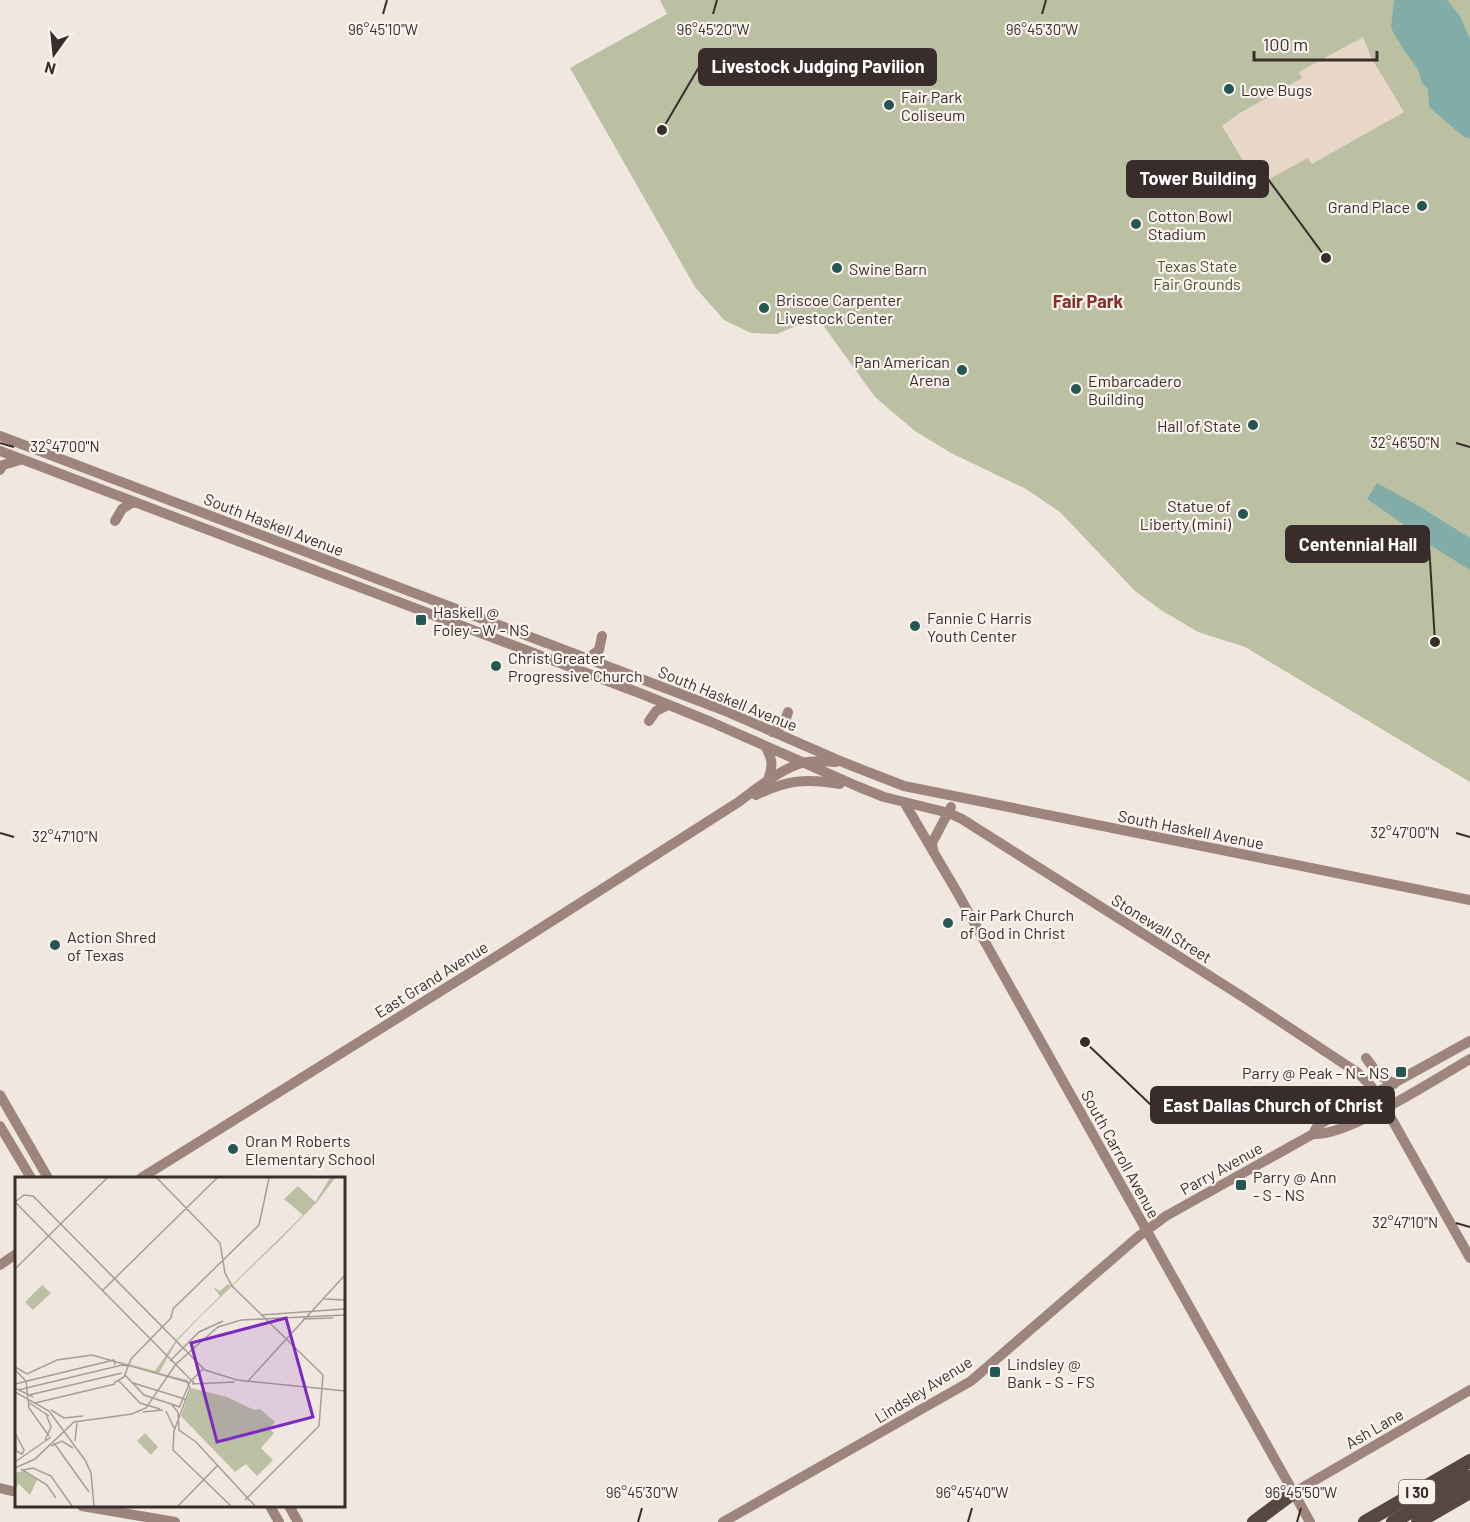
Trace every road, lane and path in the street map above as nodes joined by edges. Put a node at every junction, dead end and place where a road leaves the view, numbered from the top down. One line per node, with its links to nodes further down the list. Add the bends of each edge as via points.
1 (0, 436): 8 (main road, South Haskell Avenue)
2 (0, 451): 3 (main road, South Haskell Avenue)
3 (22, 460): 4 (main road, via 10,461); 5 (main road, South Haskell Avenue)
4 (0, 470)
5 (133, 502): 6 (main road, via 122,509); 9 (main road, South Haskell Avenue)
6 (115, 521)
7 (602, 636): 8 (main road, via 599,650)
8 (587, 659): 12 (main road, South Haskell Avenue)
9 (668, 705): 11 (main road, via 656,711); 14 (main road, South Haskell Avenue)
10 (788, 712): 12 (main road, via 783,724)
11 (649, 721)
12 (772, 732): 13 (main road, South Haskell Avenue)
13 (801, 743): 15 (main road); 16 (main road, South Haskell Avenue)
14 (765, 746): 15 (main road, South Haskell Avenue); 17 (main road, via 772,764)
15 (801, 763): 16 (main road); 17 (main road, East Grand Avenue); 18 (main road); 19 (main road, South Haskell Avenue)
16 (845, 763): 20 (main road, South Haskell Avenue, via 904,786)
17 (768, 780): 22 (main road, East Grand Avenue)
18 (794, 781): 19 (main road, East Grand Avenue); 22 (main road, East Grand Avenue)
19 (859, 788): 21 (main road, South Haskell Avenue)
20 (956, 797): 23 (main road); 25 (main road, South Haskell Avenue)
21 (904, 802): 23 (main road, Stonewall Street); 24 (main road, South Carroll Avenue)
22 (737, 803): 37 (main road, East Grand Avenue)
23 (949, 813): 24 (main road, via 932,843); 30 (main road, Stonewall Street, via 1322,1049 1358,1073)
24 (933, 850): 38 (main road, South Carroll Avenue)
25 (1470, 900)
26 (1470, 1041): 29 (main road, Parry Avenue)
27 (1366, 1058): 29 (main road, via 1378,1074)
28 (1470, 1059): 32 (main road, Parry Avenue)
29 (1394, 1084): 30 (main road, Parry Avenue)
30 (1376, 1094): 32 (main road, Stonewall Street); 34 (main road, Parry Avenue, via 1318,1125)
31 (0, 1095): 36 (main road)
32 (1384, 1108): 34 (main road, Parry Avenue, via 1322,1135); 40 (main road, Stonewall Street)
33 (0, 1126): 35 (main road)
34 (1313, 1134): 38 (main road, Parry Avenue)
35 (30, 1177)
36 (47, 1177)
37 (144, 1177)
38 (1146, 1230): 49 (main road, South Carroll Avenue); 56 (main road, Lindsley Avenue, via 971,1381)
39 (15, 1255): 41 (main road)
40 (1470, 1258)
41 (0, 1264)
42 (1470, 1390): 49 (main road, Ash Lane)
43 (1470, 1461): 59 (highway, I 30)
44 (1470, 1472): 60 (highway)
45 (1470, 1477): 61 (highway)
46 (0, 1488): 47 (main road)
47 (15, 1492)
48 (1470, 1492): 62 (highway, I 30)
49 (1293, 1493): 57 (highway); 58 (main road, South Carroll Avenue)
50 (88, 1507): 53 (main road)
51 (271, 1507): 54 (main road)
52 (290, 1507): 55 (main road)
53 (175, 1522)
54 (279, 1522)
55 (298, 1522)
56 (723, 1522)
57 (1254, 1522)
58 (1310, 1522)
59 (1365, 1522)
60 (1383, 1522)
61 (1393, 1522)
62 (1418, 1522)

